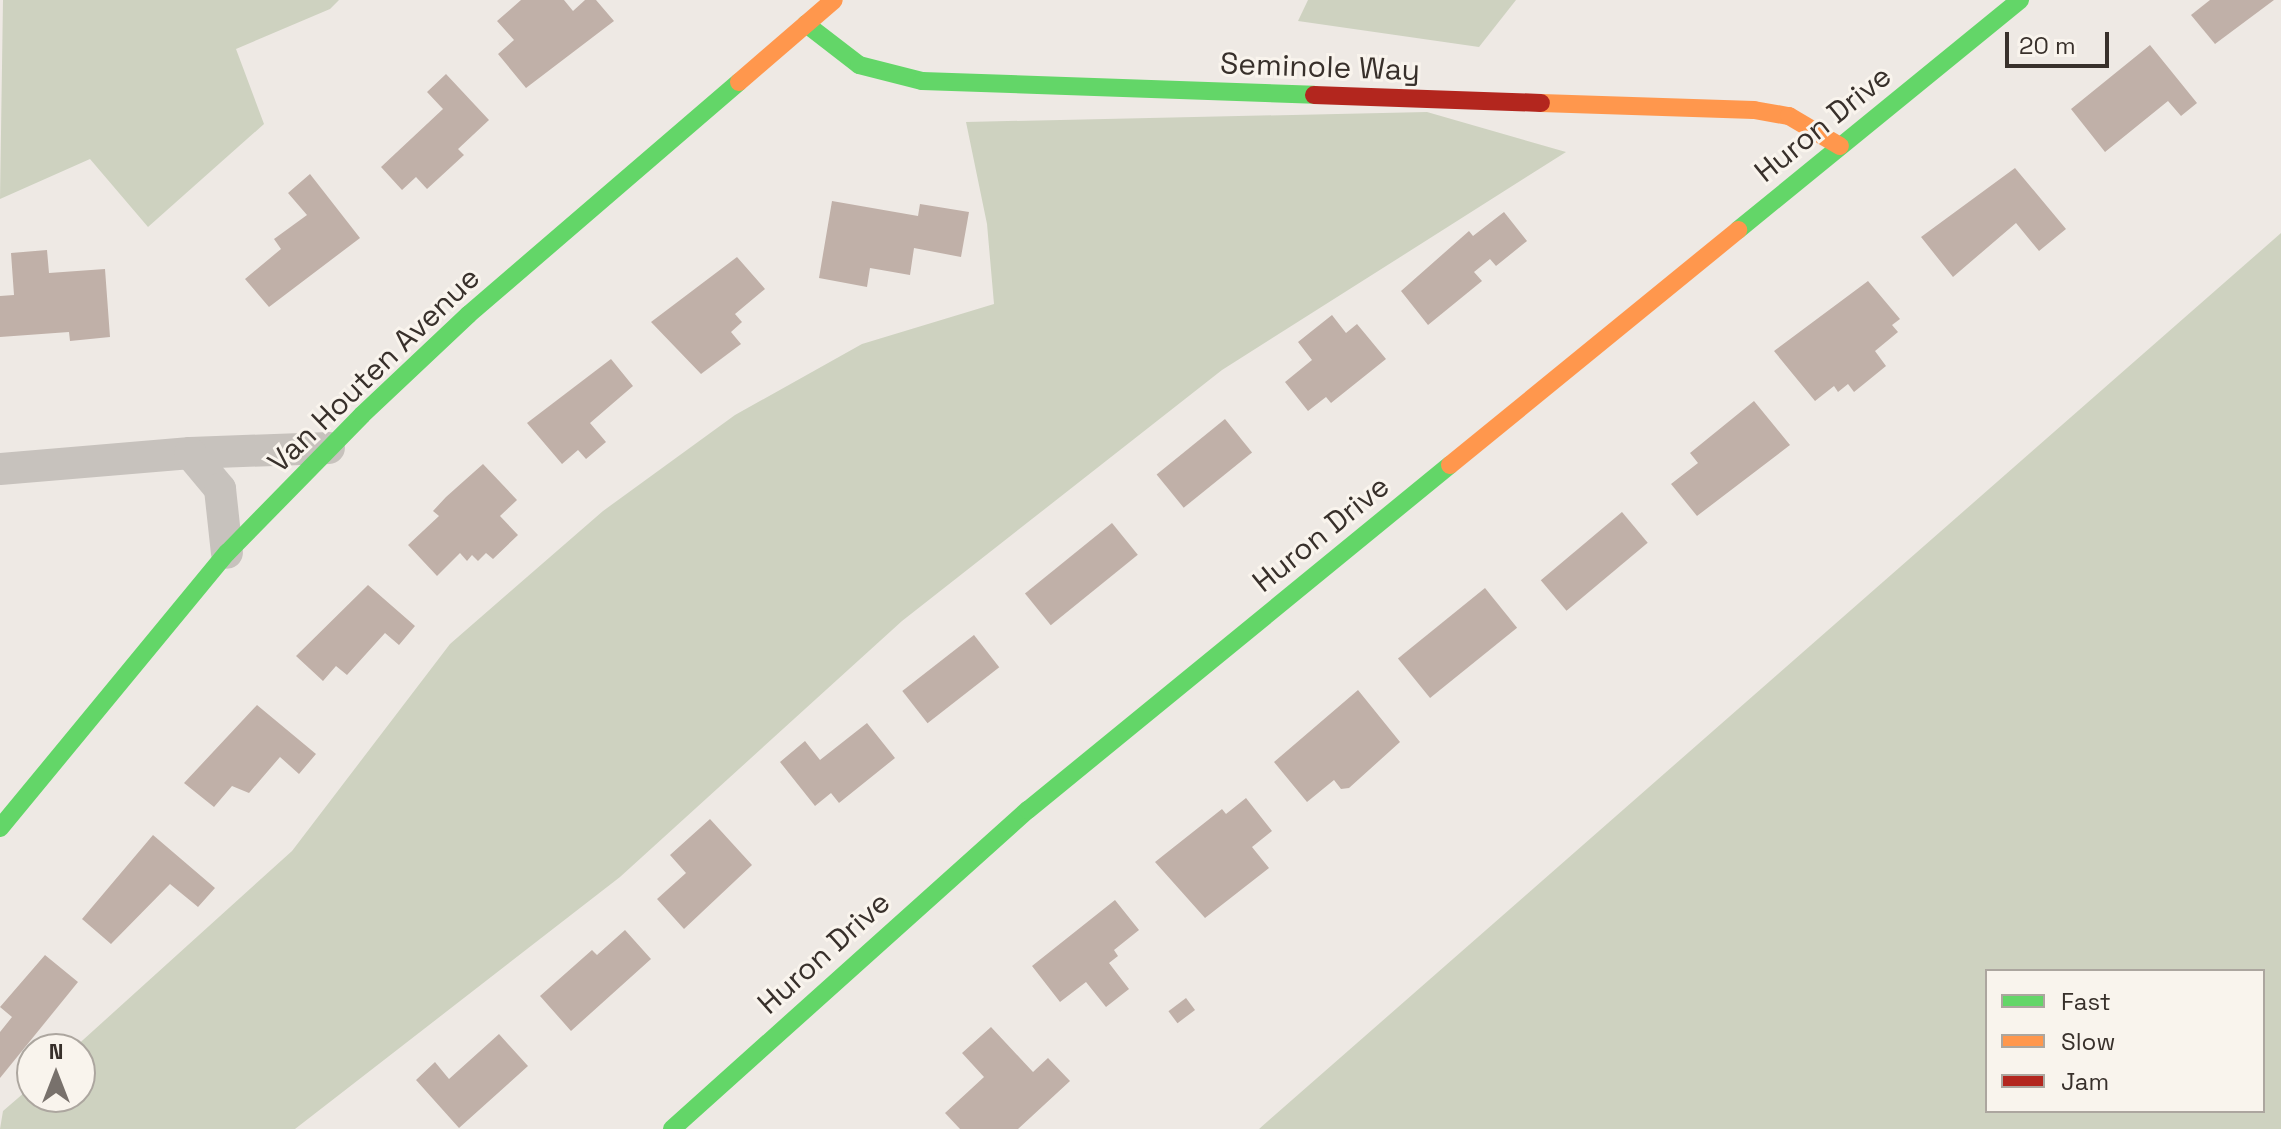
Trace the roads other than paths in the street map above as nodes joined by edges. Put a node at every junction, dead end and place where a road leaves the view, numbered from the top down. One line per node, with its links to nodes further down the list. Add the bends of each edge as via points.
1 (834, 0): 3 (street, Van Houten Avenue)
2 (2020, 0): 4 (street, Huron Drive)
3 (806, 24): 4 (street, Seminole Way, via 859,65 922,81 1754,110 1789,116); 5 (street, Van Houten Avenue, via 468,315)
4 (1840, 146): 10 (street, Huron Drive, via 1028,810)
5 (329, 448): 6 (street); 8 (street, Van Houten Avenue)
6 (190, 453): 7 (street); 8 (street, via 220,489)
7 (0, 469)
8 (227, 553): 9 (street, Van Houten Avenue)
9 (0, 828)
10 (672, 1129)

